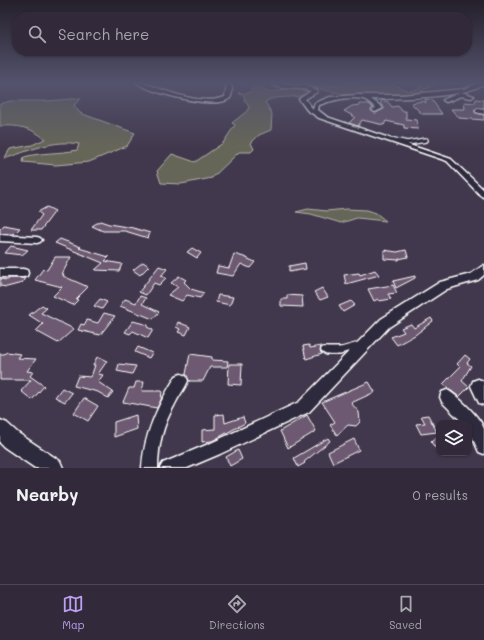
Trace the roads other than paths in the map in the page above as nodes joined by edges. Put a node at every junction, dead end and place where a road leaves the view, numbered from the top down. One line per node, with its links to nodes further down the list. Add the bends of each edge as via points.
1 (306, 105): 7 (street)
2 (310, 105): 5 (street)
3 (317, 105): 5 (street)
4 (376, 105): 6 (street, via 380,108)
5 (315, 110): 7 (street)
6 (375, 110)
7 (322, 117): 8 (street)
8 (392, 140): 9 (lane, via 407,143); 10 (street, via 449,160)
9 (426, 140)
10 (484, 194)
11 (0, 238): 12 (street)
12 (37, 240)
13 (484, 269): 16 (street, via 474,277 444,284 385,323)
14 (0, 273): 15 (street)
15 (23, 273)
16 (363, 344): 17 (lane, via 341,352 330,353); 24 (street, via 304,407)
17 (324, 350)
18 (181, 381): 23 (street, via 155,431)
19 (447, 397): 21 (street, via 473,423 483,440)
20 (0, 430): 22 (main road)
21 (484, 447)
22 (53, 468)
23 (150, 468)
24 (168, 468)

